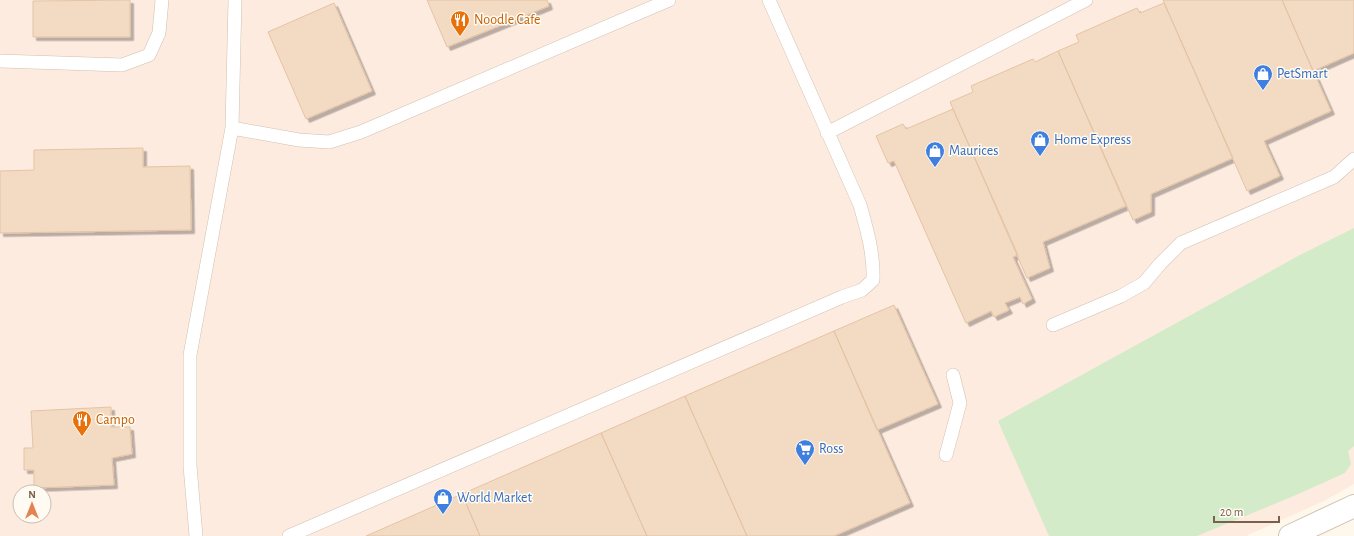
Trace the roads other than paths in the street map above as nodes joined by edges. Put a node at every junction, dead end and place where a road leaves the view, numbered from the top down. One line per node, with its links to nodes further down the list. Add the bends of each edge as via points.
1 (162, 0): 6 (lane, via 159,33 149,55 122,64)
2 (235, 0): 7 (lane)
3 (669, 0): 7 (lane, via 374,126 330,142 299,140)
4 (769, 0): 8 (lane)
5 (1086, 0): 8 (lane)
6 (0, 61)
7 (232, 128): 14 (lane, via 190,355 190,466)
8 (828, 133): 15 (lane, via 860,205 874,263 873,280 862,290)
9 (1354, 159): 10 (lane, via 1334,177 1181,243 1144,283)
10 (1053, 325)
11 (953, 375): 12 (lane, via 960,403)
12 (946, 455)
13 (1354, 506): 16 (street)
14 (196, 536)
15 (289, 536)
16 (1290, 536)

